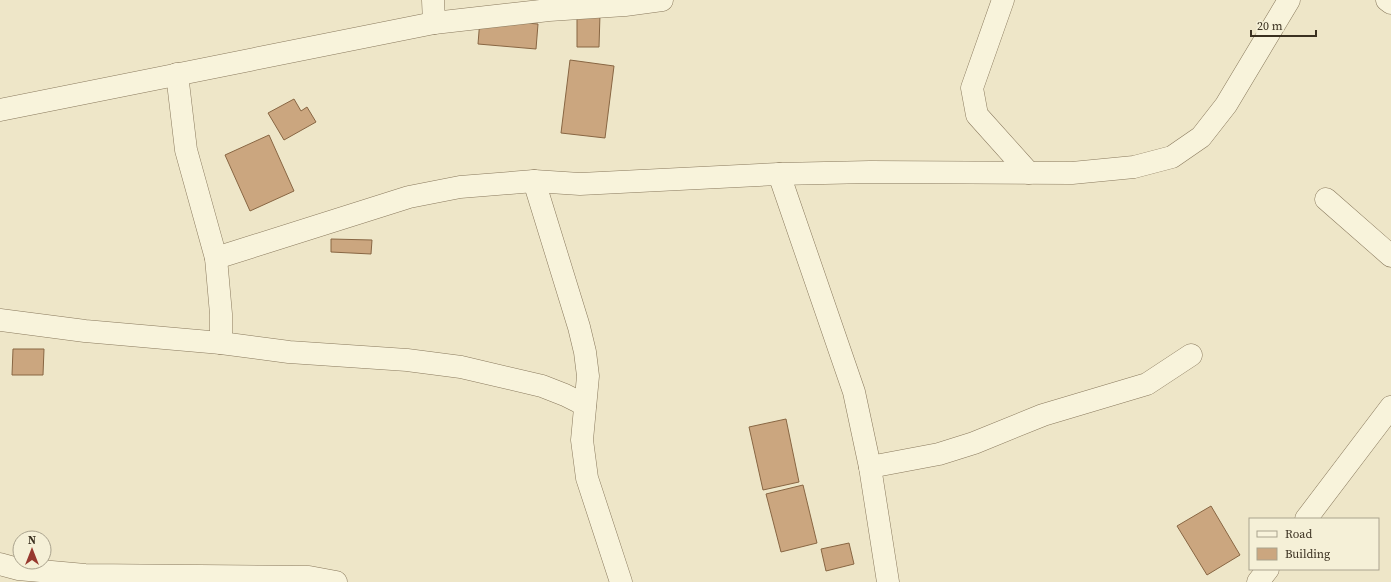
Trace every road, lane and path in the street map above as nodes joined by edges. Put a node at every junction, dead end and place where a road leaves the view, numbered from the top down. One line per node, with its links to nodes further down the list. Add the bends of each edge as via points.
1 (433, 0): 7 (street)
2 (662, 0): 7 (street)
3 (1003, 0): 10 (street, via 972,88 977,115)
4 (1289, 0): 10 (street, via 1226,105 1201,136 1172,157 1134,167 1072,173)
5 (1386, 0): 6 (street)
6 (1391, 3)
7 (434, 23): 8 (street)
8 (177, 74): 9 (street); 15 (street, via 186,150)
9 (0, 110)
10 (1029, 173): 11 (street)
11 (779, 174): 12 (street, via 580,184); 21 (street, via 854,392)
12 (534, 181): 15 (street, via 460,187 409,197); 19 (street, via 585,352 588,376)
13 (1326, 199): 14 (street)
14 (1391, 256)
15 (216, 258): 17 (street)
16 (0, 320): 17 (street, via 85,331)
17 (221, 343): 19 (street, via 289,352 407,360 461,367 542,386)
18 (1191, 355): 21 (street, via 1147,384 1043,415 940,454)
19 (585, 404): 25 (street, via 582,440 587,478)
20 (1391, 407): 22 (street)
21 (870, 467): 26 (street)
22 (1307, 518)
23 (0, 564): 24 (street, via 18,569 85,575 309,577)
24 (336, 582)
25 (621, 582)
26 (888, 582)

